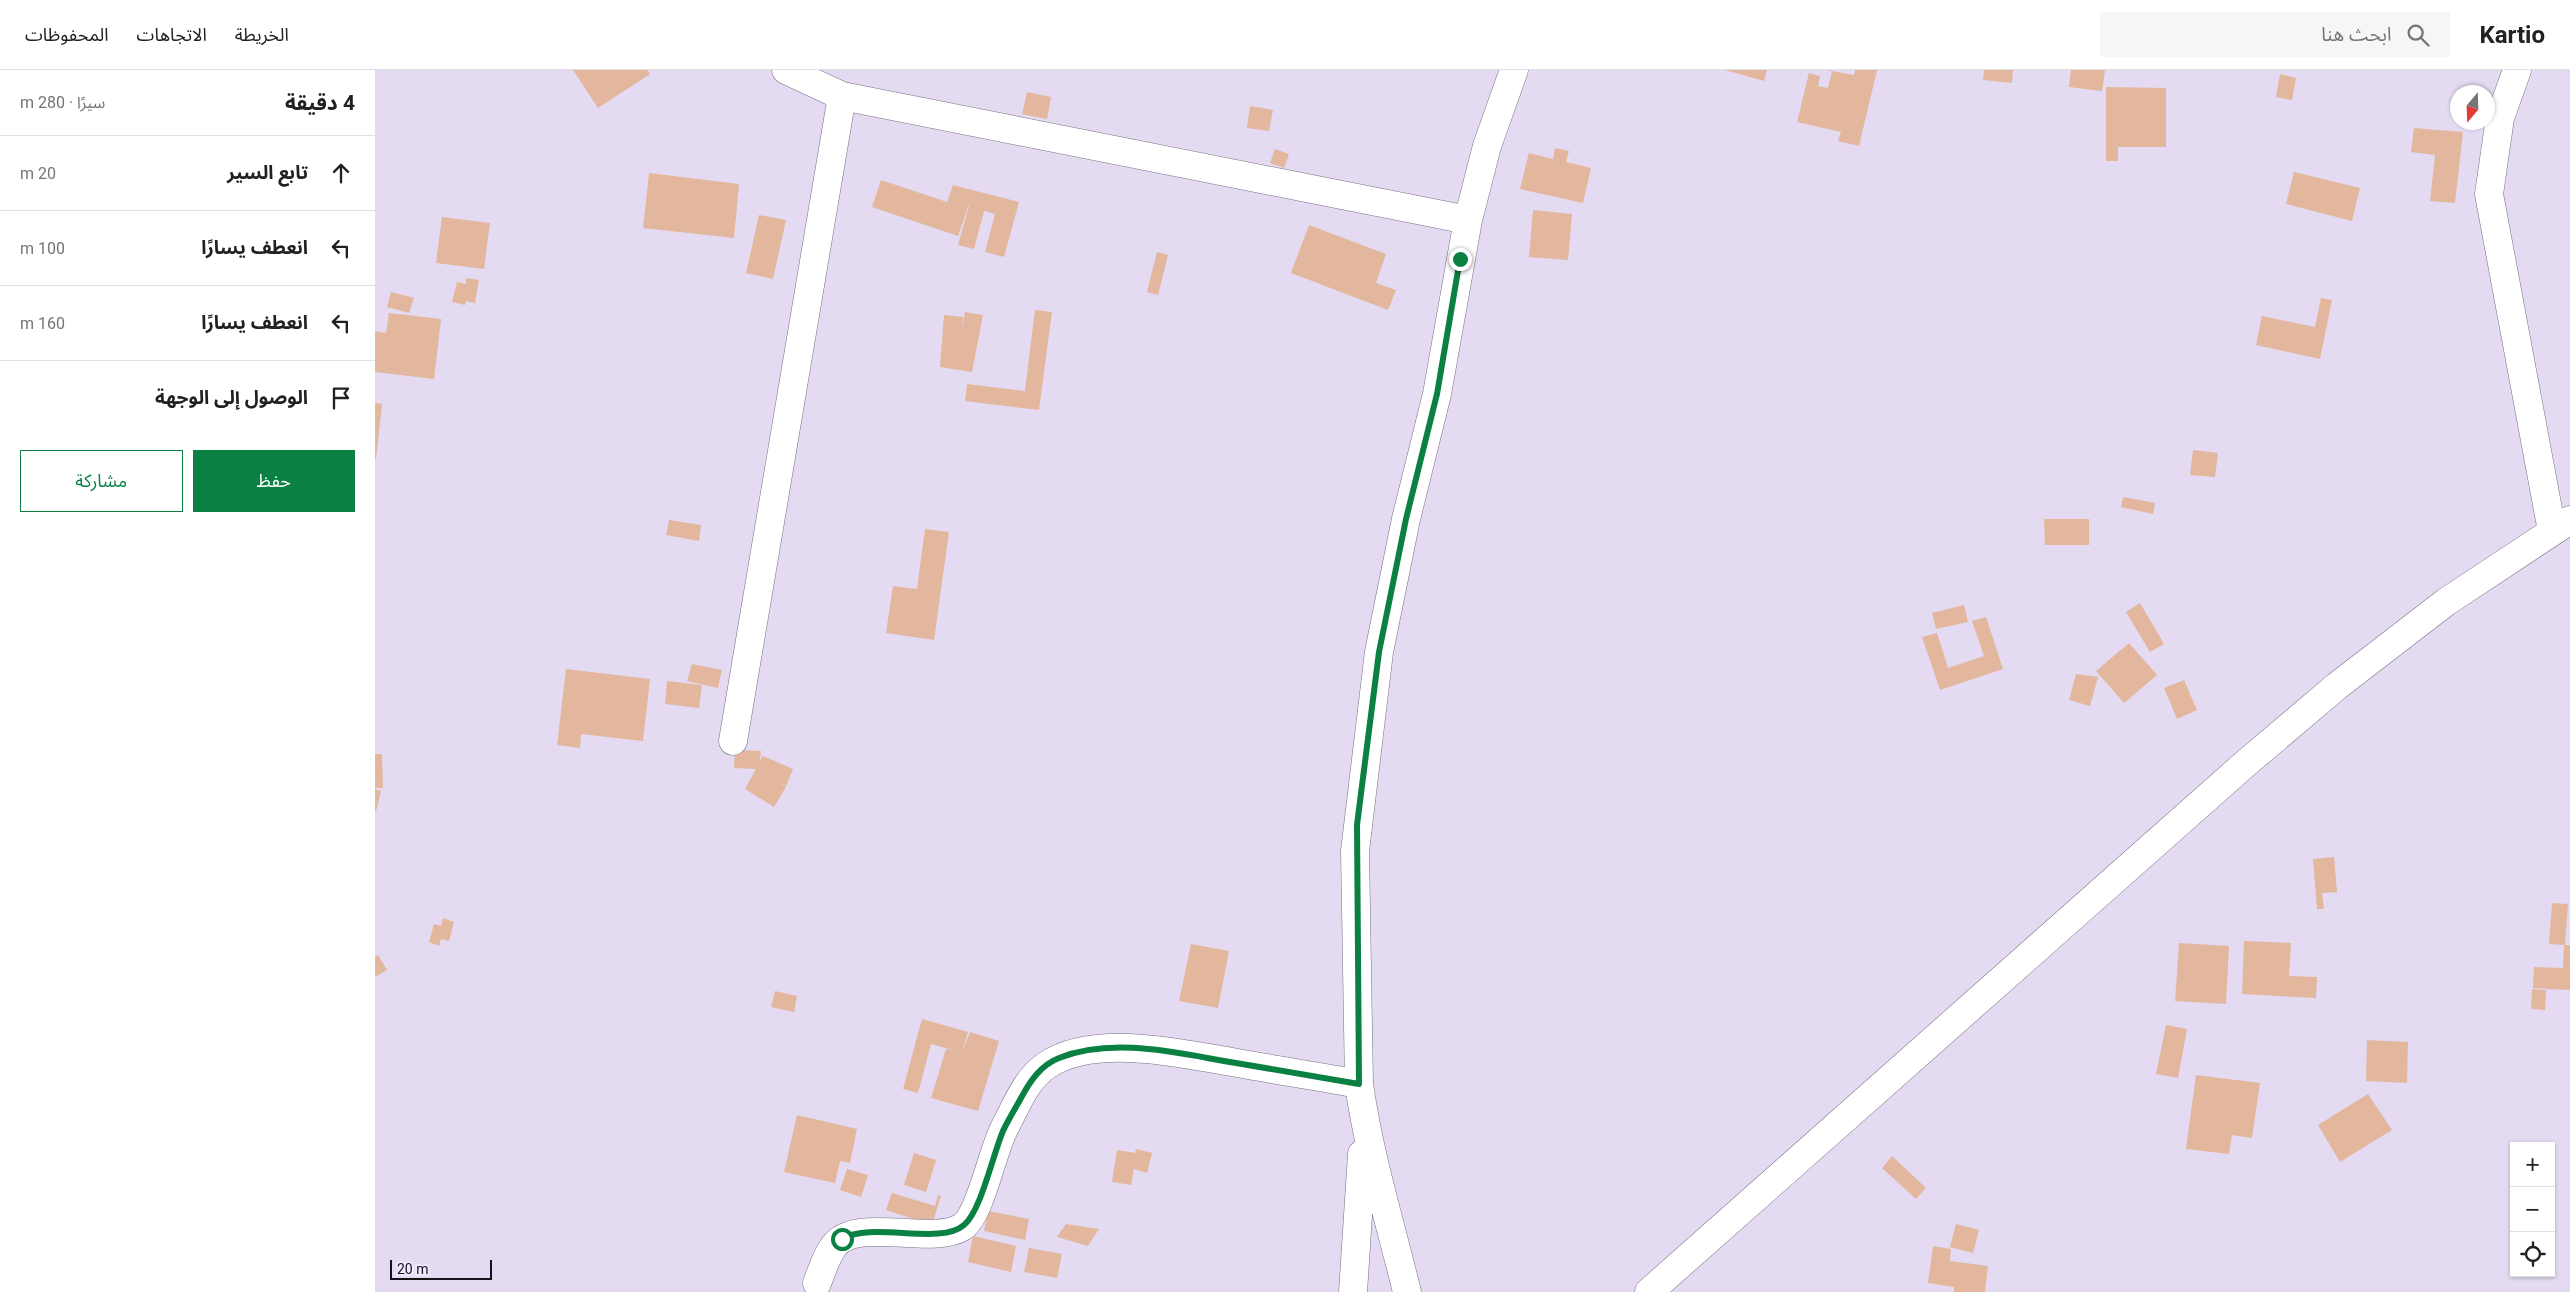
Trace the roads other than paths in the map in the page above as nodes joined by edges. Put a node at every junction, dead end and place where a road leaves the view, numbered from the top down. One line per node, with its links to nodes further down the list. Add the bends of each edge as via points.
1 (786, 70): 4 (street)
2 (1514, 70): 5 (street, via 1487,146)
3 (2517, 70): 6 (street, via 2500,118 2489,194)
4 (842, 96): 5 (street); 7 (street)
5 (1468, 220): 8 (street, via 1437,394 1406,519 1379,652 1358,816 1355,851)
6 (2561, 525): 13 (street, via 2446,602 2302,716)
7 (733, 741)
8 (1359, 1084): 9 (street); 10 (street, via 1130,1049 1095,1050 1059,1058 1037,1072 1025,1089 1003,1130 975,1212 963,1226 942,1233 866,1233 845,1237 835,1245)
9 (1365, 1124): 11 (street); 12 (street)
10 (817, 1284)
11 (1353, 1292)
12 (1407, 1292)
13 (1649, 1292)

